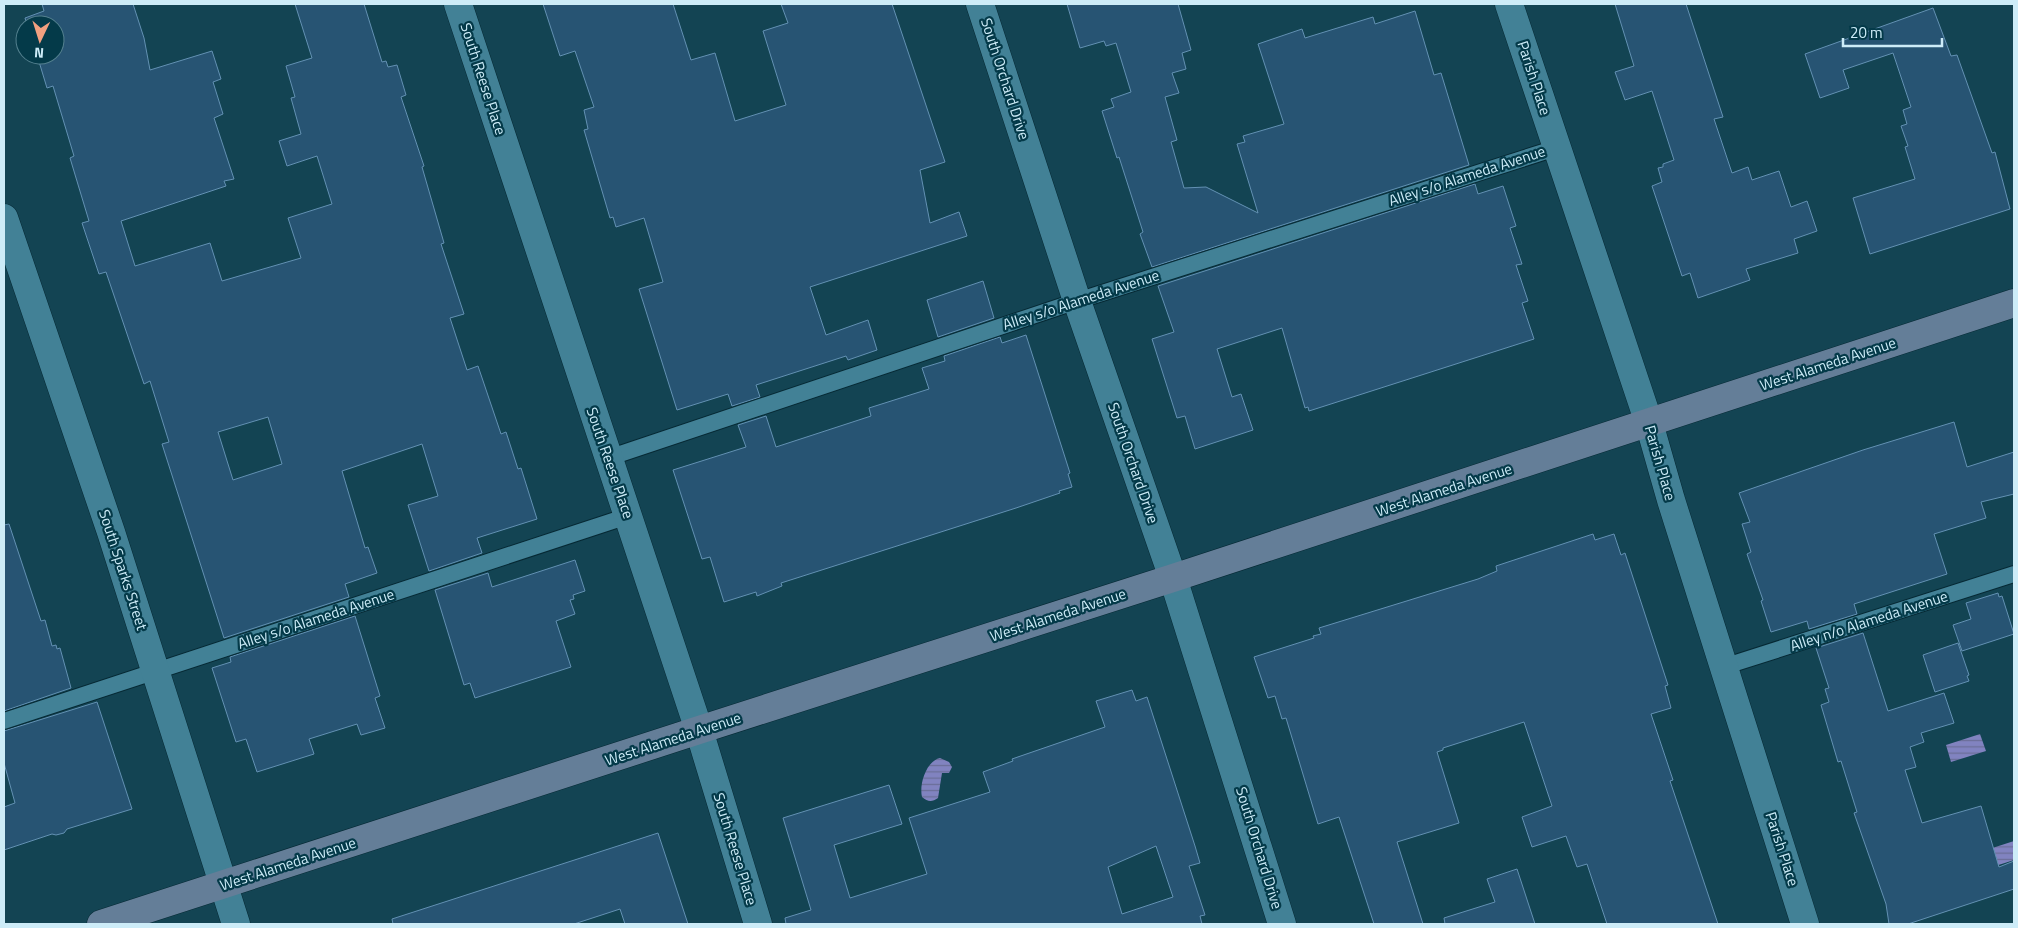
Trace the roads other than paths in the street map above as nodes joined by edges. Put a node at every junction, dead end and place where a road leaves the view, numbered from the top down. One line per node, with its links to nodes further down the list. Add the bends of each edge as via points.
1 (458, 4): 9 (street, South Reese Place)
2 (980, 4): 6 (street, South Orchard Drive)
3 (1509, 4): 4 (street, Parish Place)
4 (1556, 148): 6 (lane, Alley s/o Alameda Avenue); 8 (street, Parish Place)
5 (4, 218): 14 (street, South Sparks Street)
6 (1077, 301): 9 (lane, Alley s/o Alameda Avenue); 12 (street, South Orchard Drive)
7 (2014, 303): 8 (main road, West Alameda Avenue)
8 (1649, 423): 12 (main road, West Alameda Avenue); 13 (street, Parish Place)
9 (608, 458): 10 (street, South Reese Place)
10 (628, 516): 14 (lane, Alley s/o Alameda Avenue); 16 (street, South Reese Place)
11 (2014, 574): 13 (lane, Alley n/o Alameda Avenue)
12 (1173, 578): 16 (main road, West Alameda Avenue); 21 (street, South Orchard Drive)
13 (1723, 667): 22 (street, Parish Place)
14 (156, 671): 15 (lane, Alley s/o Alameda Avenue); 17 (street, South Sparks Street)
15 (4, 721)
16 (699, 730): 17 (main road, West Alameda Avenue); 20 (street, South Reese Place)
17 (224, 885): 18 (main road, West Alameda Avenue); 19 (street, South Sparks Street)
18 (102, 924)
19 (236, 924)
20 (758, 924)
21 (1282, 924)
22 (1805, 924)

